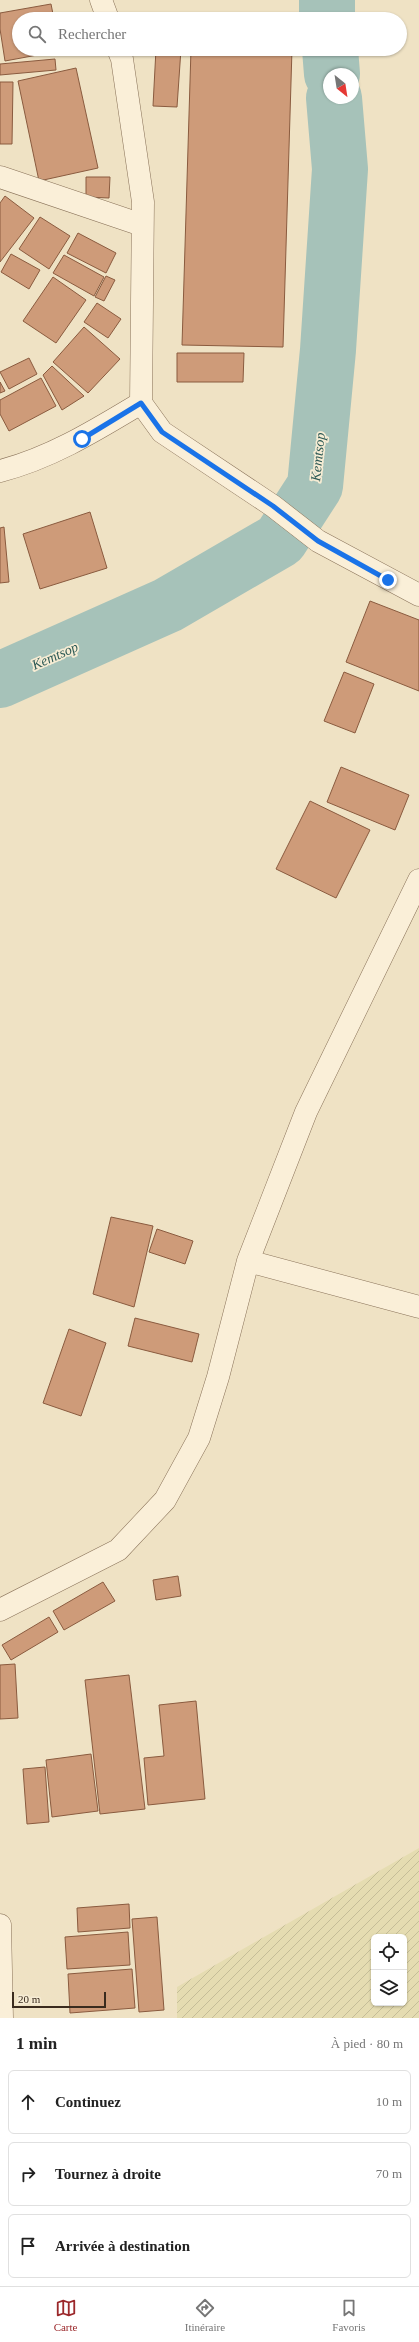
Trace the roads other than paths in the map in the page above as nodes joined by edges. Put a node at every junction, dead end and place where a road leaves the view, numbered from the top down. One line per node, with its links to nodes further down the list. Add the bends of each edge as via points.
1 (101, 0): 2 (street)
2 (105, 12)
3 (121, 56): 5 (street, via 142,202)
4 (0, 177): 5 (street)
5 (142, 225): 6 (street)
6 (141, 403): 7 (street, via 82,439 16,467); 8 (street, via 162,432 273,506 318,541)
7 (0, 471)
8 (419, 595)
9 (419, 880): 10 (street, via 306,1112)
10 (248, 1260): 11 (street); 12 (street, via 218,1377 199,1438 165,1500 118,1550)
11 (419, 1307)
12 (0, 1610)
13 (0, 1925): 14 (street)
14 (2, 2018)

